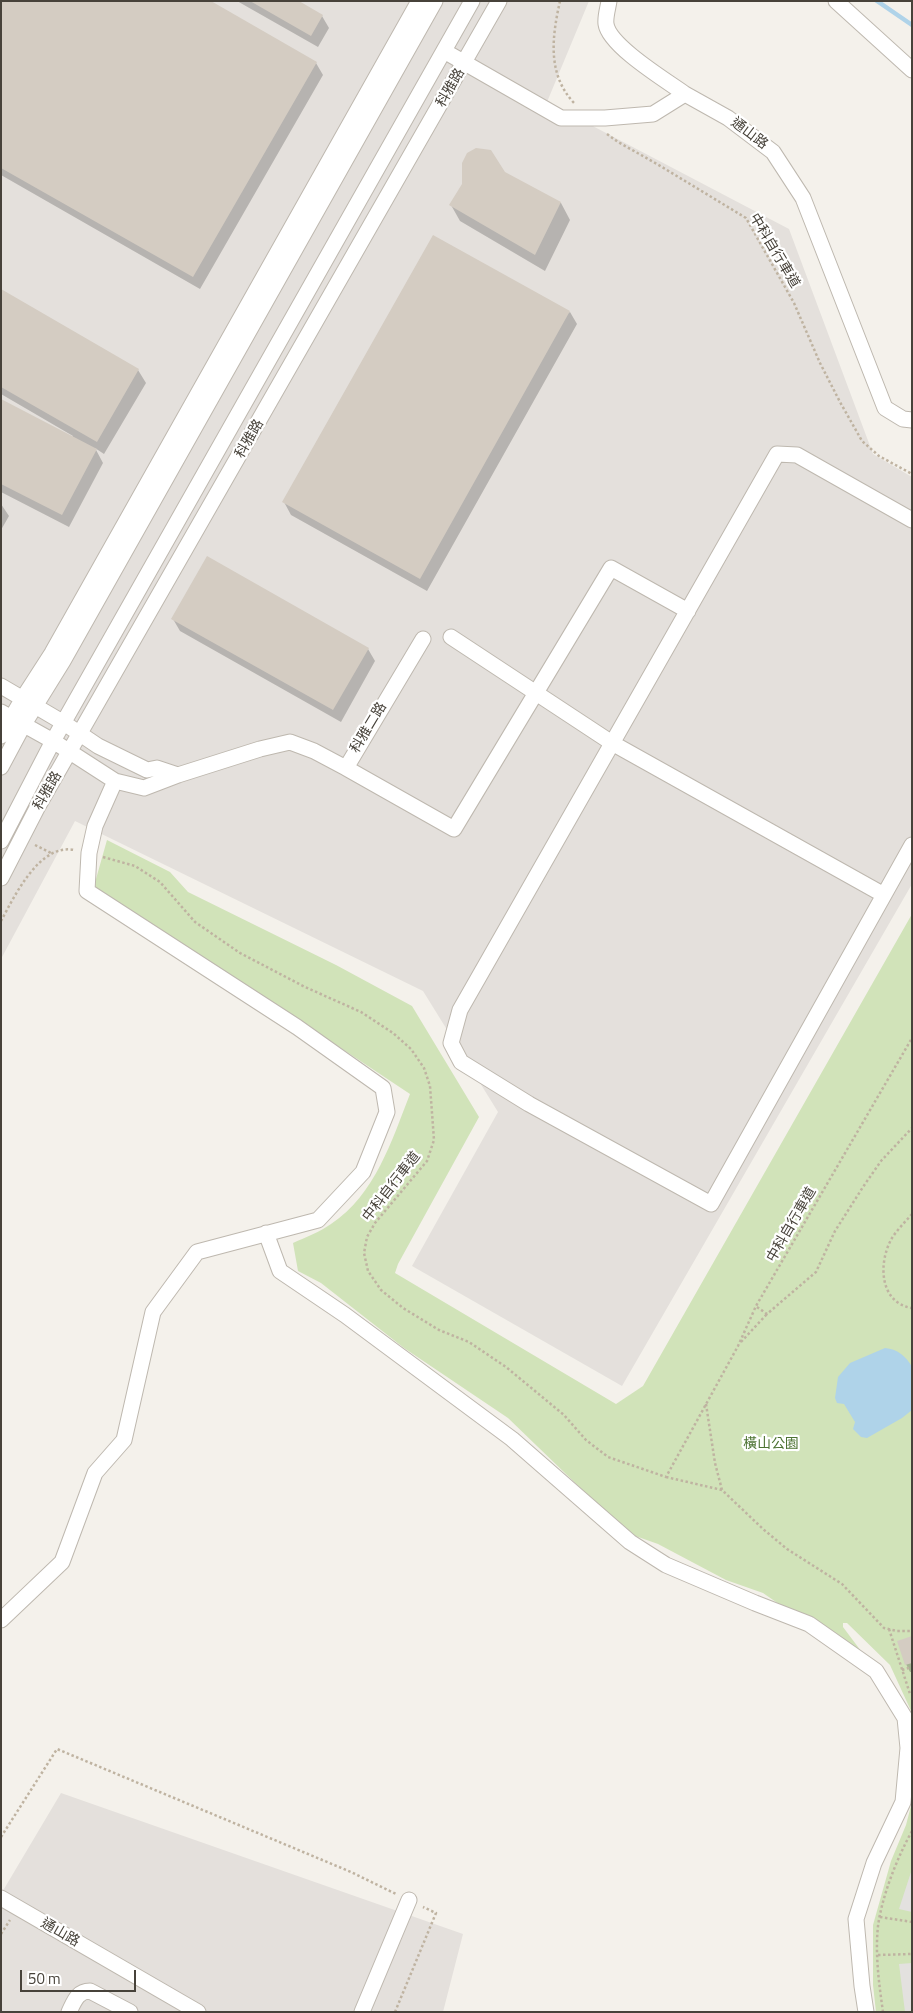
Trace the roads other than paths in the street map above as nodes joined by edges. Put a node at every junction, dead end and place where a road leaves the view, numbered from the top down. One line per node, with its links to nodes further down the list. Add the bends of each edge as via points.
1 (419, 1): 18 (street, via 52,653)
2 (435, 1): 18 (street, via 63,661)
3 (472, 1): 7 (street, 科雅路)
4 (499, 1): 8 (street, 科雅路)
5 (609, 1): 10 (street, 通山路, via 605,23 609,34 622,49)
6 (836, 1): 9 (street)
7 (444, 51): 8 (street); 20 (street, 科雅路)
8 (465, 64): 10 (street, via 561,118 653,114); 21 (street, 科雅路)
9 (912, 70)
10 (685, 94): 11 (street, 通山路, via 728,118 772,152 803,198 885,408 903,419)
11 (912, 420)
12 (912, 520): 13 (street, via 797,455 777,454)
13 (688, 611): 17 (street, via 611,568); 24 (street)
14 (451, 637): 17 (street)
15 (423, 639): 27 (street, 科雅二路)
16 (1, 686): 18 (street)
17 (536, 693): 24 (street); 27 (street, via 454,829)
18 (29, 702): 19 (street); 20 (street)
19 (12, 718): 22 (street); 23 (street, 科雅二路); 26 (street)
20 (64, 723): 21 (street); 23 (street, 科雅路)
21 (81, 734): 25 (street, 科雅路); 28 (street, via 147,770 157,768)
22 (1, 736)
23 (53, 741): 25 (street, 科雅二路); 30 (street, 科雅路)
24 (612, 743): 33 (street); 33 (street, via 460,1010 451,1043 461,1062 529,1104 711,1204)
25 (70, 752): 29 (street, 科雅二路); 32 (street, 科雅路)
26 (1, 767)
27 (346, 768): 28 (street, 科雅二路, via 290,742)
28 (178, 775): 29 (street, 科雅二路, via 144,788)
29 (115, 781): 34 (street, via 95,826 89,853 87,891 297,1027 383,1088 388,1112 362,1172 318,1220)
30 (1, 841)
31 (912, 845): 33 (street)
32 (1, 878)
33 (884, 895)
34 (266, 1233): 35 (street, via 198,1252 153,1312 124,1440 95,1473 62,1562); 42 (street, via 280,1271 512,1439 630,1542 666,1565 809,1624 876,1670 905,1718 908,1748 903,1802 874,1863 856,1919)
35 (1, 1620)
36 (1, 1898): 38 (street, 通山路)
37 (409, 1900): 41 (street)
38 (190, 2010)
39 (128, 2011): 40 (street, via 84,1991)
40 (69, 2012)
41 (362, 2012)
42 (866, 2012)

